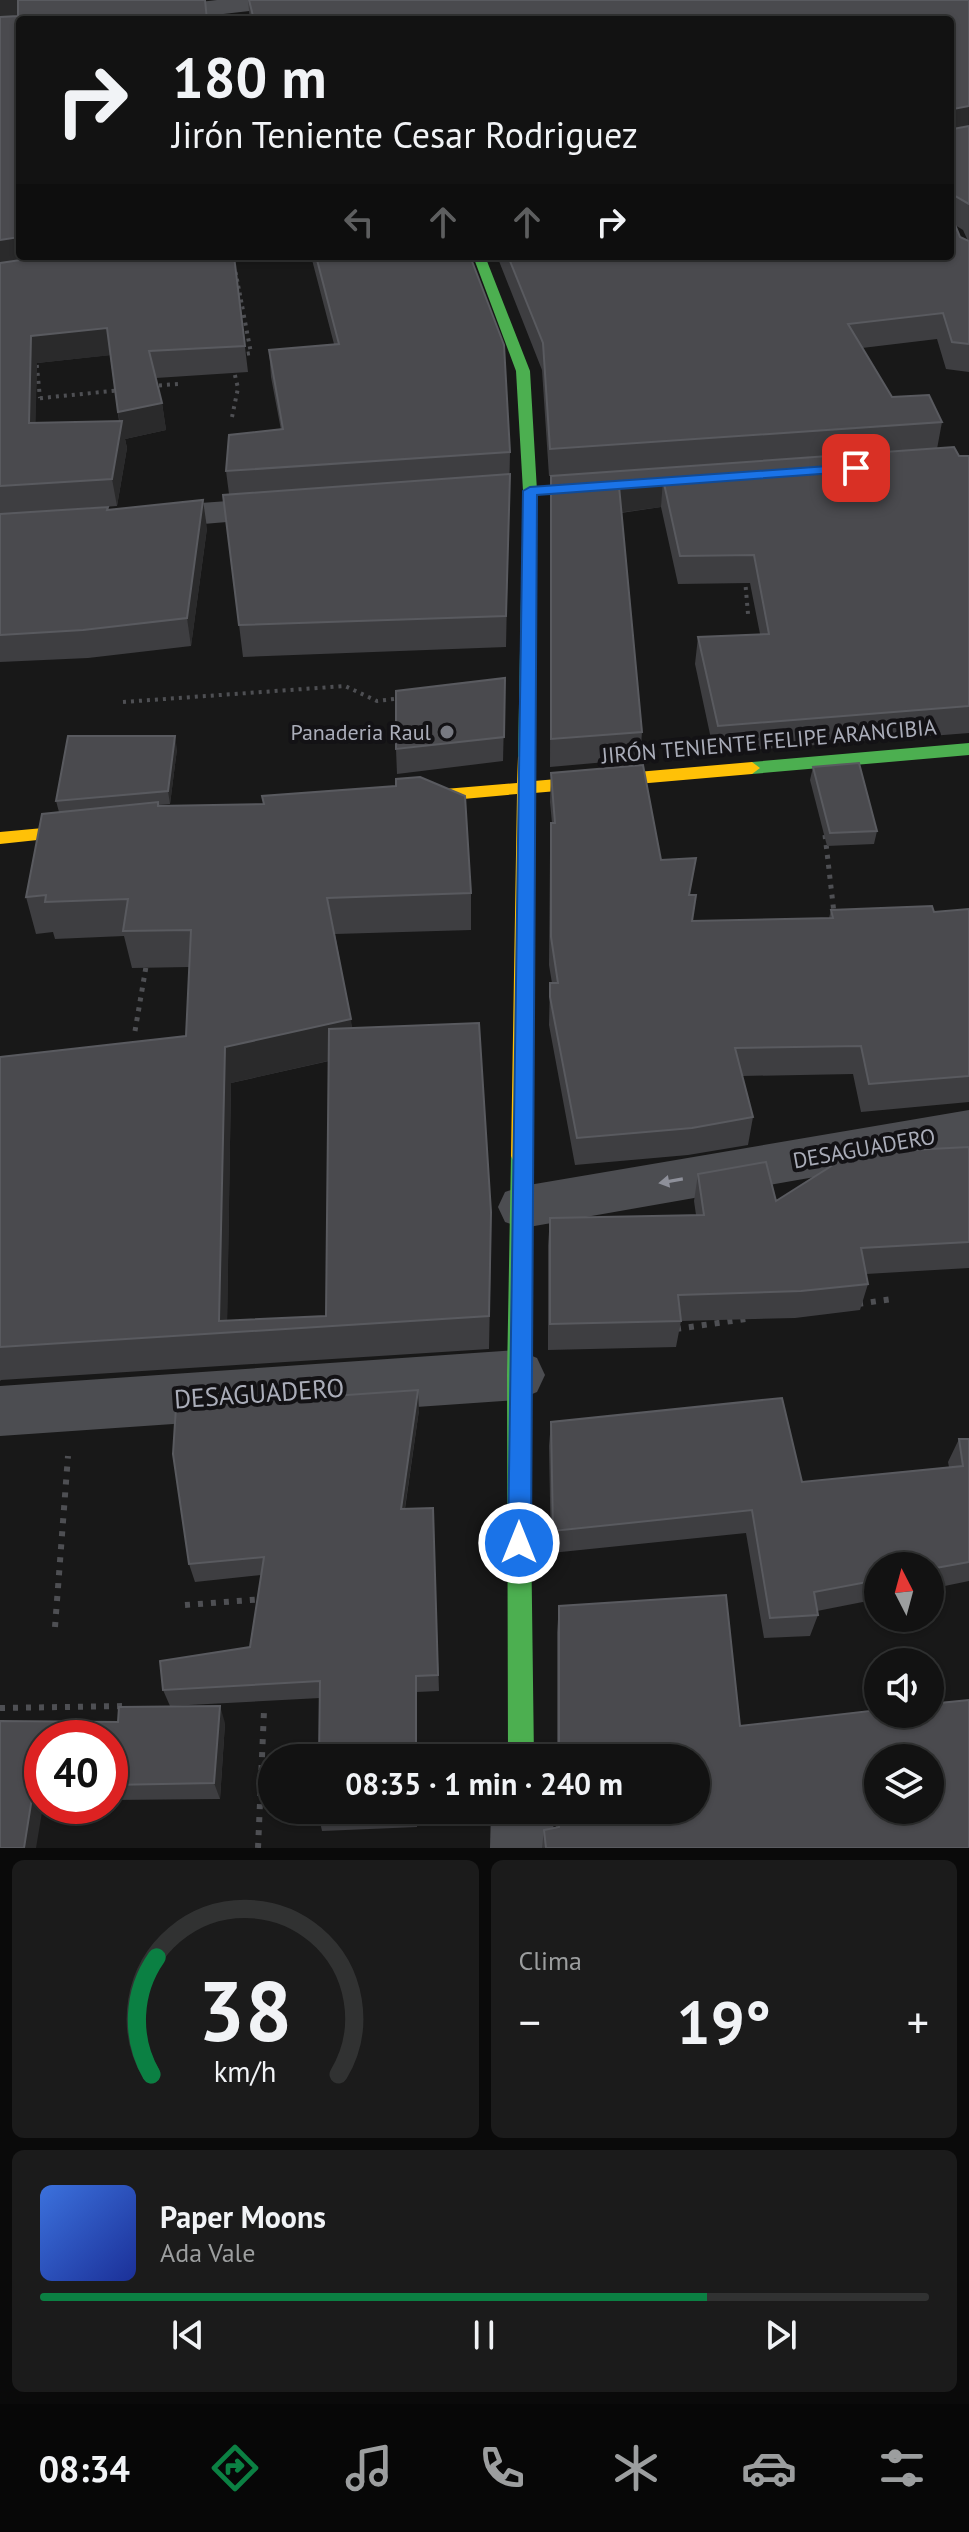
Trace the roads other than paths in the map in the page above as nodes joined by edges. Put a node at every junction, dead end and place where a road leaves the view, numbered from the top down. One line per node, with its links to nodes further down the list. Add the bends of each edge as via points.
1 (283, 0): 2 (street)
2 (141, 16)
3 (481, 260): 7 (street, via 523,371 530,491)
4 (315, 506): 5 (street)
5 (117, 520)
6 (969, 749): 7 (street, JIRÓN TENIENTE FELIPE ARANCIBIA)
7 (528, 786): 8 (street, JIRÓN TENIENTE FELIPE ARANCIBIA); 12 (street)
8 (385, 800)
9 (109, 827): 10 (street)
10 (0, 838)
11 (969, 1130): 12 (street, DESAGUADERO, one-way to 12)
12 (523, 1207): 13 (street)
13 (518, 1375): 14 (street, DESAGUADERO); 15 (street)
14 (0, 1411)
15 (521, 1744)
16 (522, 1824): 17 (street)
17 (522, 1848)

